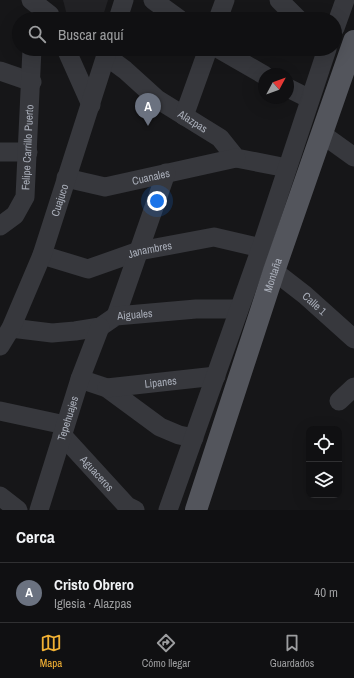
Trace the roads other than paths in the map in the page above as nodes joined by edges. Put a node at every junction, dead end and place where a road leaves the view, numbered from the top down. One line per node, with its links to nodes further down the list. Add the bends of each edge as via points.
1 (124, 0): 6 (street)
2 (152, 0): 7 (street)
3 (225, 0): 8 (street)
4 (279, 0): 9 (street)
5 (345, 0): 10 (street)
6 (120, 12)
7 (169, 12)
8 (221, 12)
9 (291, 12)
10 (341, 12)
11 (346, 46): 26 (main road, Montaña)
12 (32, 56): 21 (street, Felipe Carrillo Puerto)
13 (69, 56): 24 (street)
14 (106, 56): 24 (street, Cuajuco)
15 (111, 56): 25 (street, Alazpas, via 157,99)
16 (205, 56): 25 (street)
17 (231, 56): 20 (street)
18 (325, 56): 23 (street, Montaña)
19 (0, 71): 21 (street)
20 (258, 72)
21 (32, 82): 28 (street, Felipe Carrillo Puerto)
22 (294, 91): 23 (street)
23 (310, 99): 31 (street, Montaña)
24 (91, 105): 33 (street, Cuajuco)
25 (184, 116): 29 (street, Alazpas, via 220,138)
26 (322, 134): 30 (street); 34 (main road, Montaña)
27 (0, 152): 28 (street)
28 (28, 152): 35 (street, Felipe Carrillo Puerto, via 25,197 15,215)
29 (236, 158): 31 (street); 32 (street, Cuanales)
30 (354, 158)
31 (287, 168): 34 (street, Montaña)
32 (166, 173): 33 (street, Cuanales, via 105,187); 37 (street)
33 (66, 178): 38 (street, Cuajuco)
34 (280, 222): 36 (street, Montaña); 39 (main road, Montaña)
35 (0, 226)
36 (261, 248): 37 (street, Janambres, via 214,237); 40 (street, Montaña)
37 (139, 251): 38 (street, Janambres, via 88,269); 41 (street)
38 (42, 255): 43 (street, Cuajuco)
39 (274, 270): 44 (street, Calle 1); 59 (main road, Montaña)
40 (239, 309): 41 (street, Aiguales, via 196,309); 46 (street, Montaña)
41 (116, 316): 42 (street, Aiguales)
42 (100, 327): 43 (street, Aiguales, via 52,333); 47 (street, Tepehuajes)
43 (11, 328): 45 (street, Cuajuco)
44 (354, 339)
45 (0, 346)
46 (216, 376): 49 (street, Lipanes); 53 (street, Montaña)
47 (80, 379): 49 (street, Lipanes); 52 (street, Tepehuajes)
48 (354, 387): 50 (street)
49 (107, 388): 53 (street, Lipanes, via 160,427)
50 (339, 401)
51 (0, 410): 52 (street)
52 (64, 430): 56 (street, Tepehuajes); 57 (street, Aguaceros, via 127,506)
53 (194, 438): 58 (street, Montaña)
54 (0, 496): 55 (street)
55 (18, 510)
56 (39, 510)
57 (135, 510)
58 (168, 510)
59 (196, 510)

